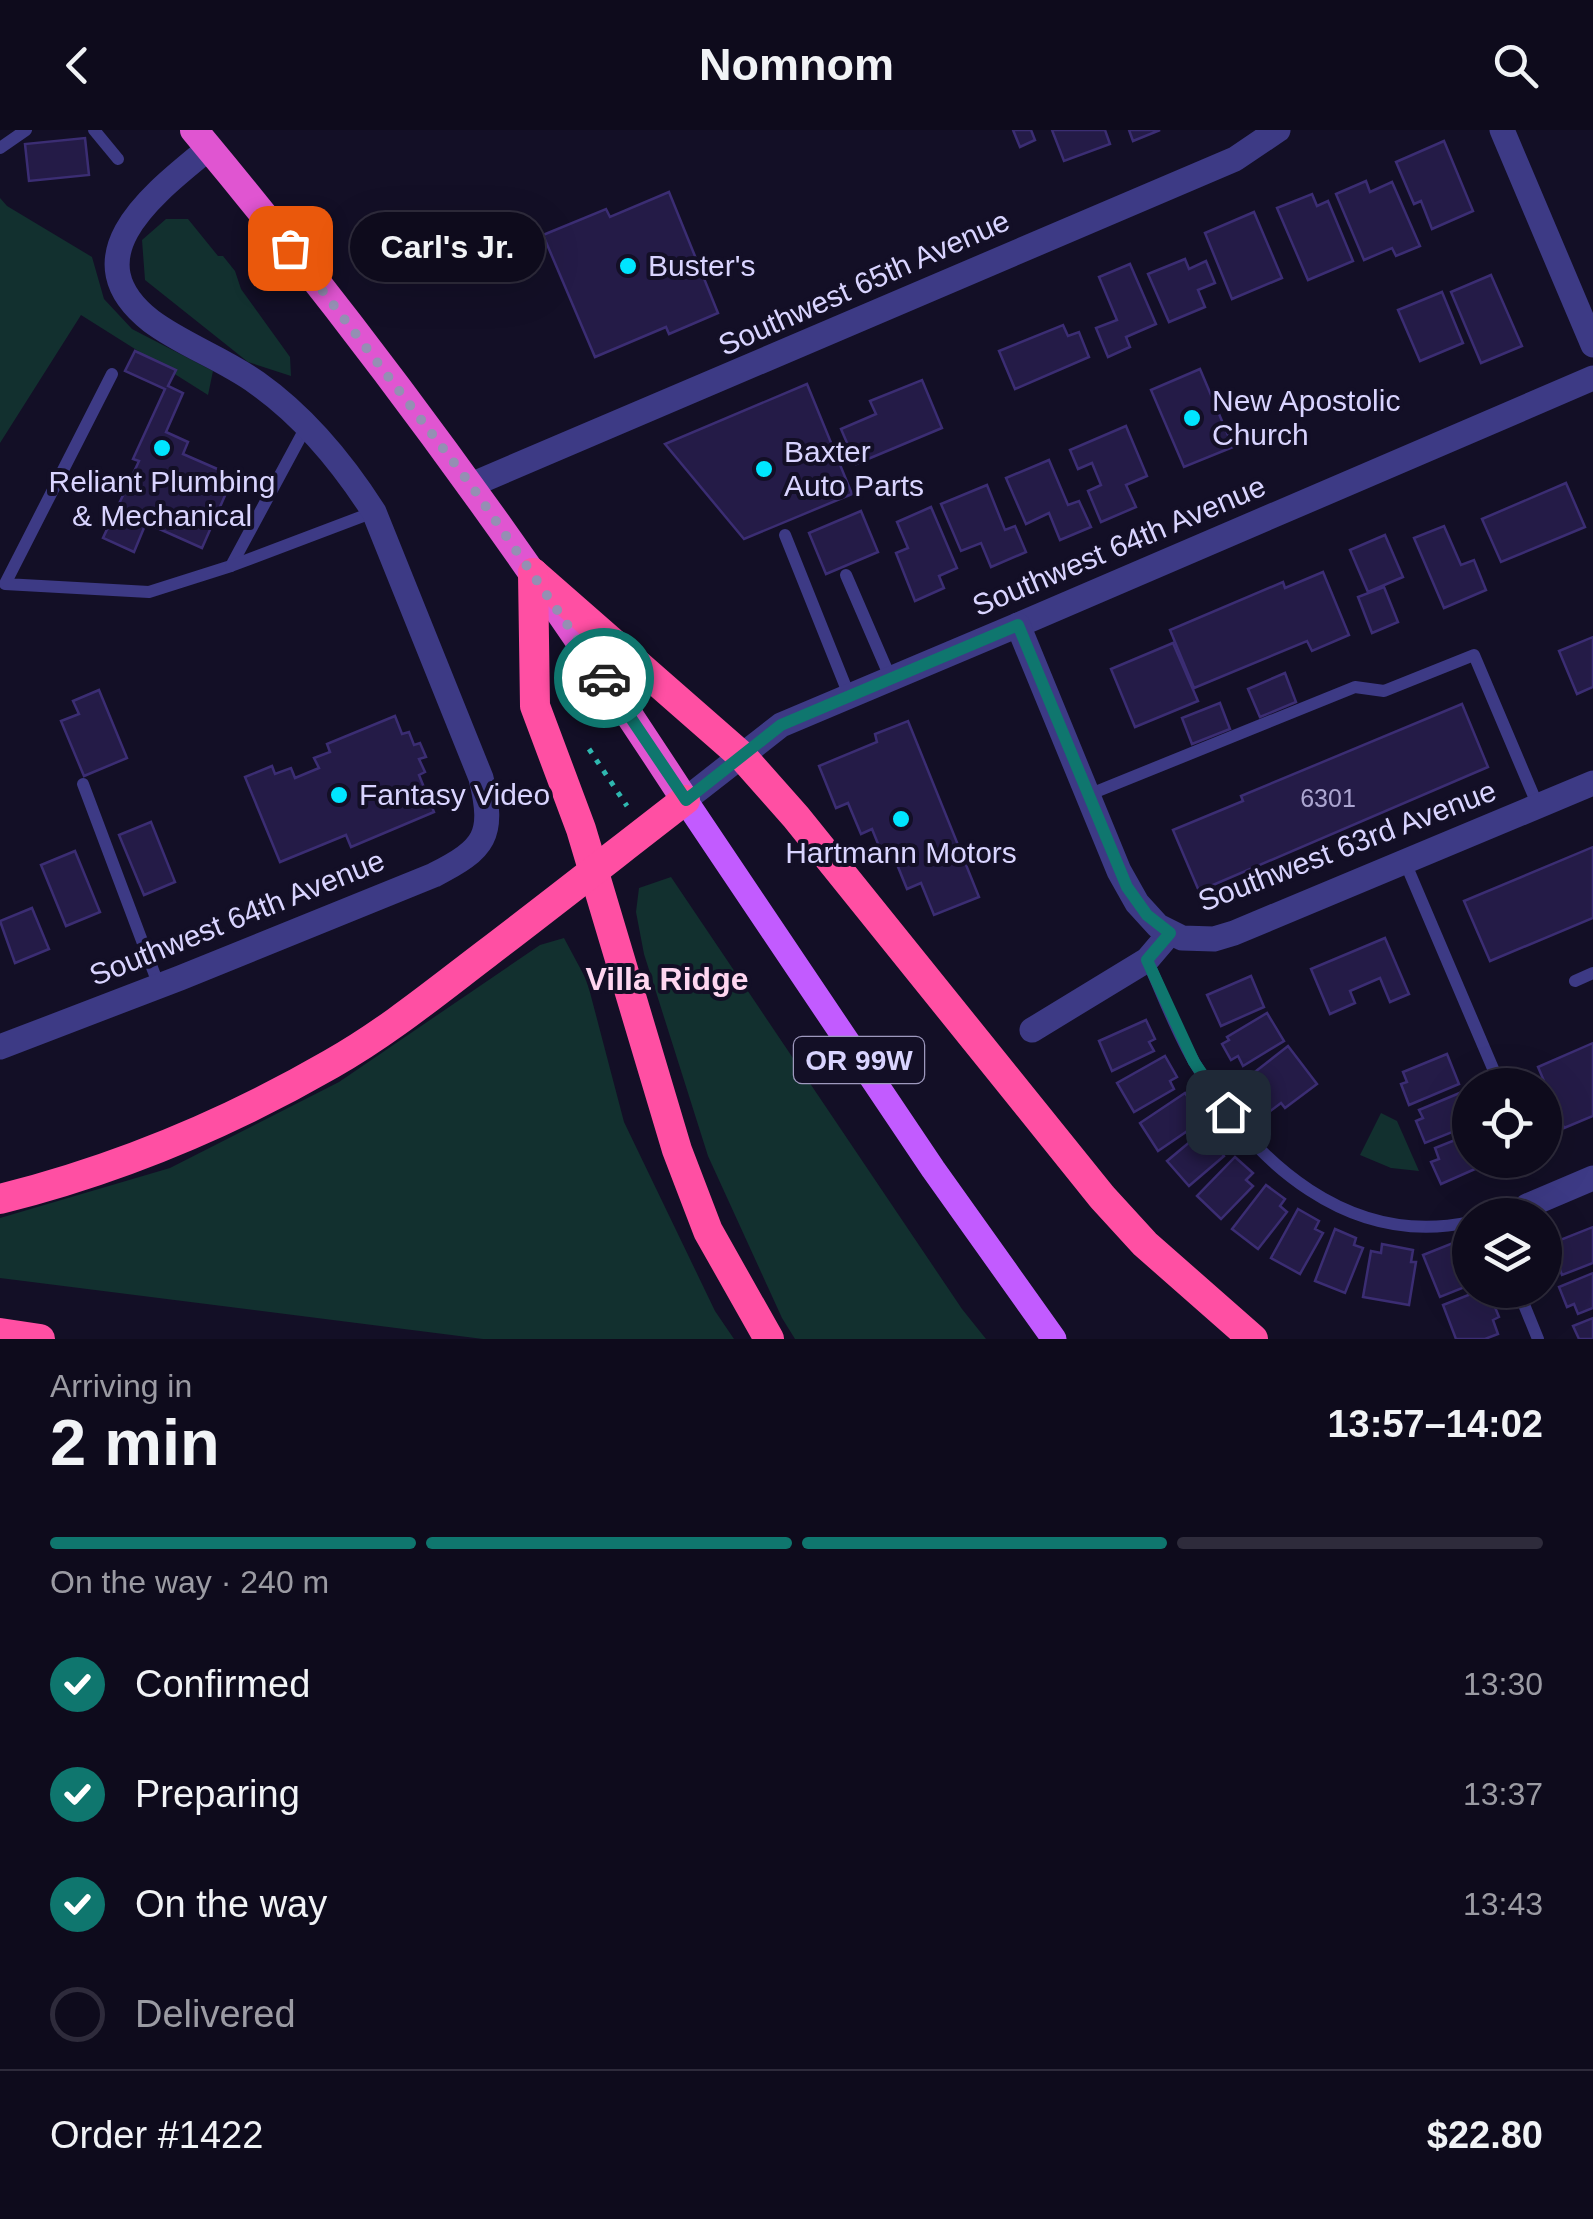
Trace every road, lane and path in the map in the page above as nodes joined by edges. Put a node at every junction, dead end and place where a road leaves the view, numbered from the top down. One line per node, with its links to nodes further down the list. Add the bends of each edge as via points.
1 (26, 130): 6 (lane)
2 (94, 130): 7 (lane)
3 (1277, 130): 12 (street, Southwest 65th Avenue, via 1235,158)
4 (1502, 130): 8 (street)
5 (202, 139): 11 (street, via 139,210 120,244 125,292 152,322 256,382); 12 (highway, OR 99W)
6 (0, 148)
7 (118, 159)
8 (1593, 344)
9 (112, 374): 15 (lane, via 5,584 149,592)
10 (1593, 378): 18 (street, Southwest 64th Avenue)
11 (307, 425): 13 (street); 15 (lane)
12 (471, 485): 16 (highway, OR 99W)
13 (374, 512): 15 (lane); 35 (street, Southwest 64th Avenue, via 482,778 487,832 478,848 434,874)
14 (784, 535): 20 (lane)
15 (231, 566)
16 (532, 573): 22 (highway); 26 (highway, OR 99W); 30 (highway, via 535,706)
17 (846, 575): 19 (lane)
18 (1018, 625): 19 (street, Southwest 64th Avenue); 25 (street)
19 (890, 678): 20 (street, Southwest 64th Avenue)
20 (849, 695): 22 (street, Southwest 64th Avenue, via 781,725)
21 (589, 750): 28 (path)
22 (742, 756): 26 (street, Southwest 64th Avenue); 48 (highway, via 1102,1197 1144,1244)
23 (1593, 783): 27 (street, Southwest 63rd Avenue)
24 (83, 784): 35 (lane)
25 (1088, 794): 27 (lane, via 1355,687 1384,691 1474,654); 31 (street, via 1127,887)
26 (686, 800): 30 (highway); 47 (main road, OR 99W)
27 (1538, 806): 29 (street, Southwest 63rd Avenue)
28 (633, 818)
29 (1406, 862): 31 (street, Southwest 63rd Avenue, via 1214,939); 38 (lane)
30 (593, 872): 41 (highway, via 334,1063 174,1142); 46 (highway, via 689,1182 708,1231)
31 (1170, 933): 32 (street, Southwest 63rd Avenue)
32 (1147, 960): 36 (street, Southwest 63rd Avenue); 42 (lane, via 1210,1088 1285,1172 1328,1201 1389,1225)
33 (1593, 973): 34 (lane)
34 (1575, 981)
35 (159, 986): 37 (street, Southwest 64th Avenue)
36 (1032, 1030)
37 (0, 1047)
38 (1493, 1068)
39 (1593, 1178): 40 (street)
40 (1545, 1198)
41 (0, 1199)
42 (1452, 1224)
43 (1525, 1308): 49 (lane)
44 (0, 1333): 45 (highway)
45 (40, 1339)
46 (769, 1339)
47 (1054, 1339)
48 (1253, 1339)
49 (1538, 1339)

